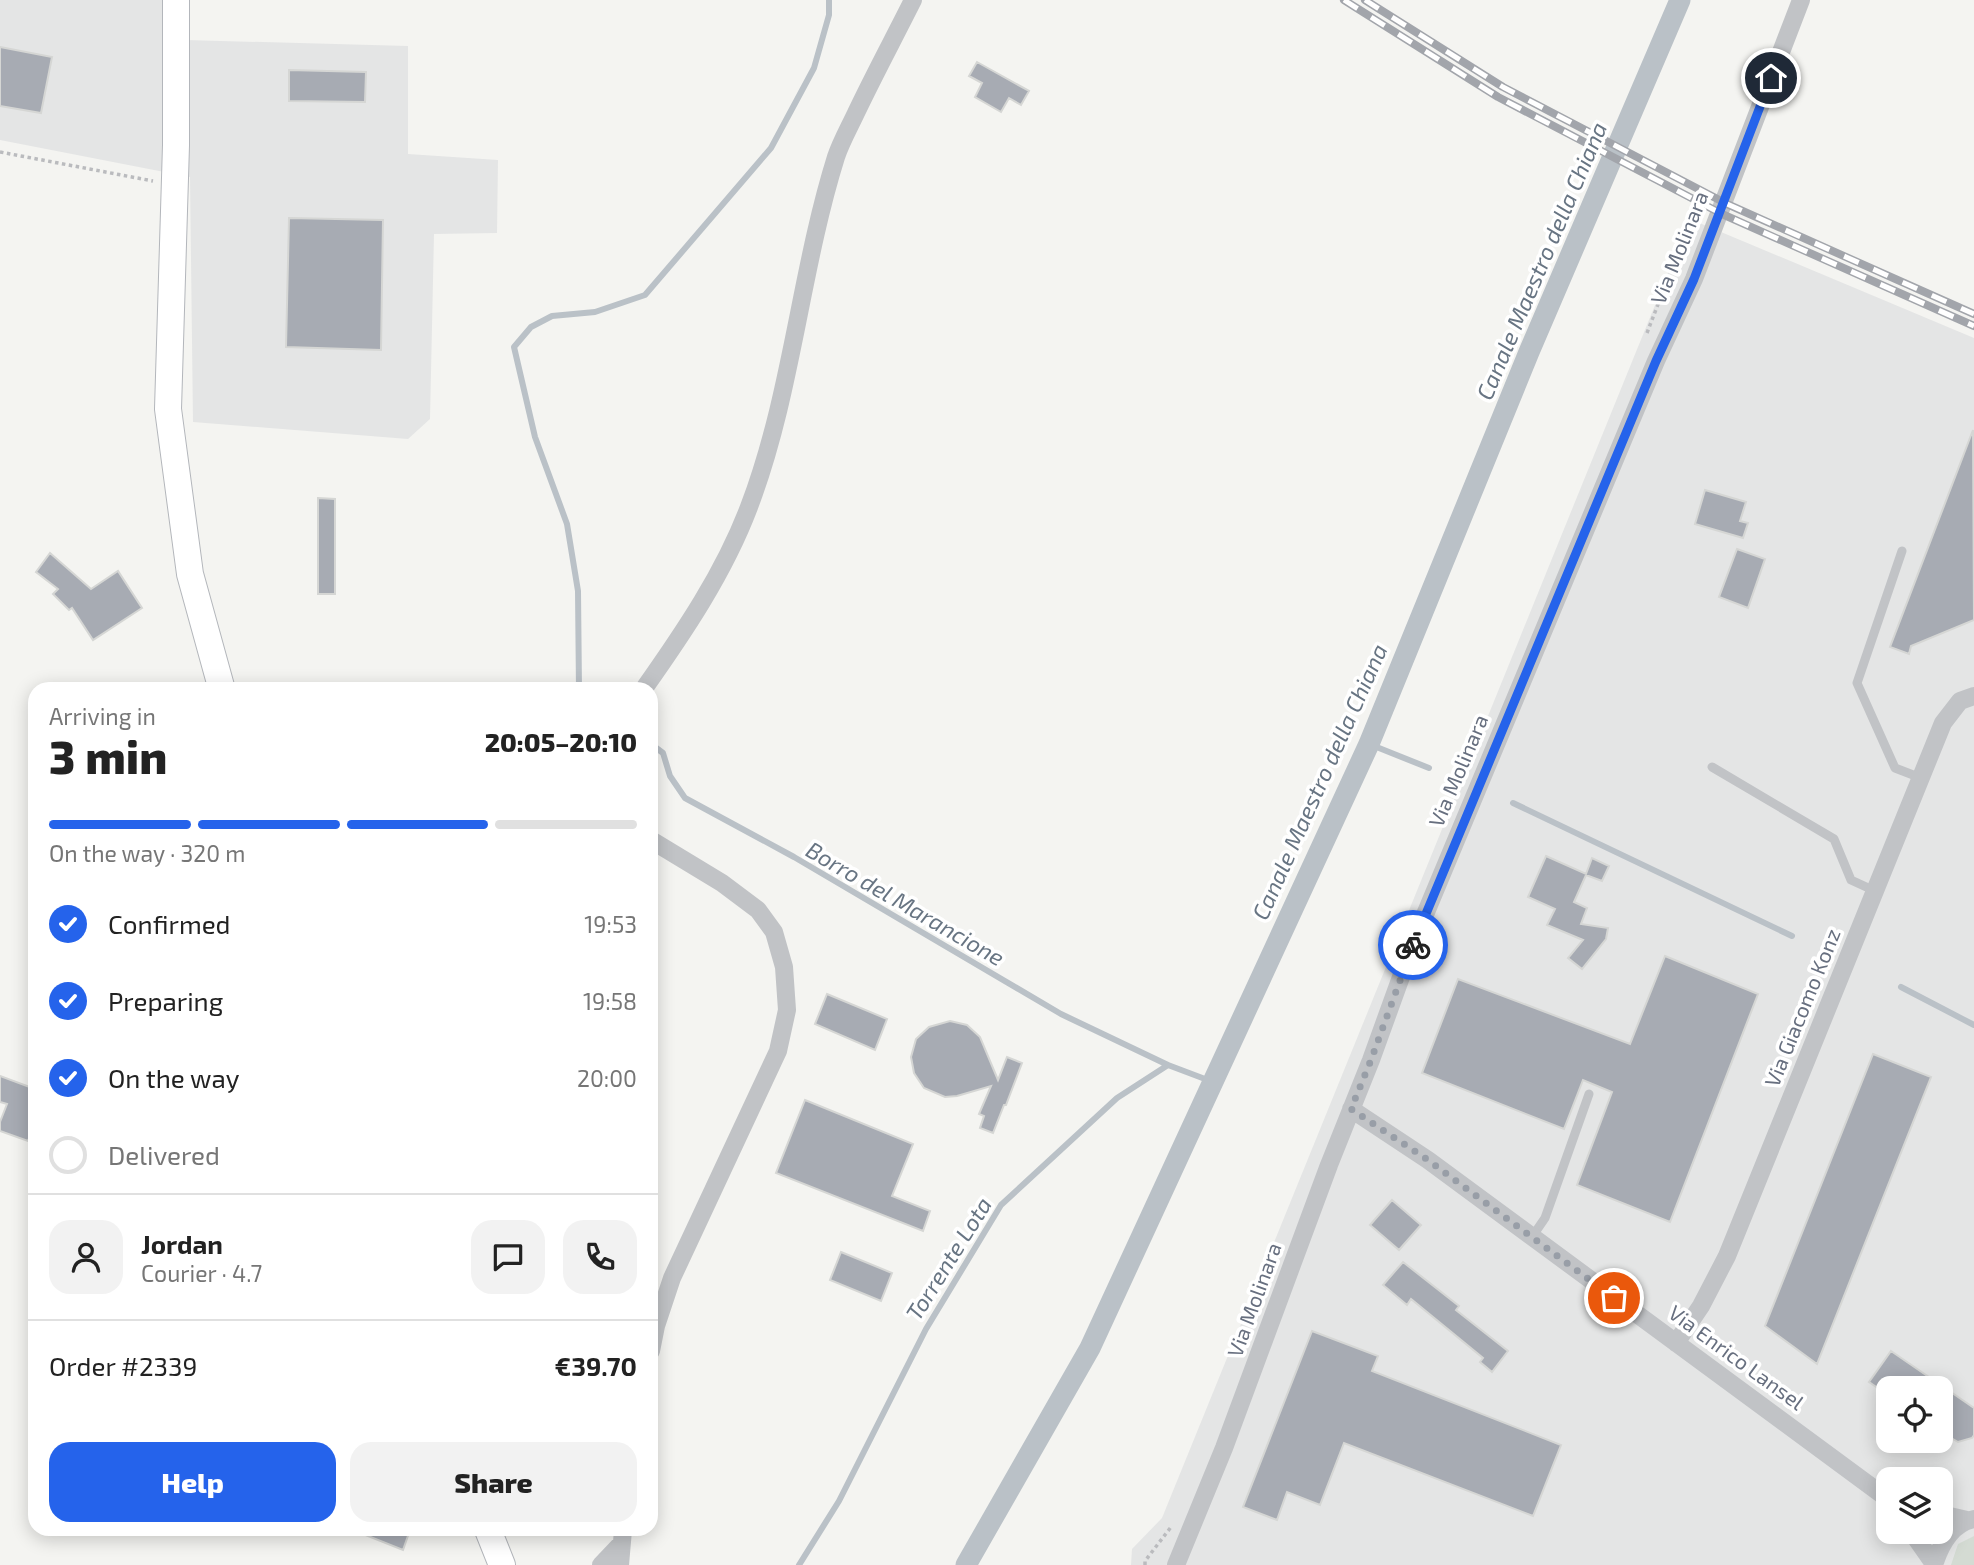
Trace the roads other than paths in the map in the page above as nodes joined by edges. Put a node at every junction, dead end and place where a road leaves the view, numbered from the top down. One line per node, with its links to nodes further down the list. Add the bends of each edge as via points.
1 (176, 0): 5 (main road, via 168,409 190,574)
2 (913, 0): 6 (street, via 837,153 816,226 772,437 749,508 687,629)
3 (1801, 0): 13 (street, Via Molinara, via 1694,279 1491,754)
4 (1902, 551): 9 (lane, via 1857,682 1895,768)
5 (220, 682)
6 (649, 682)
7 (1974, 696): 9 (street, Via Giacomo Konz, via 1960,701 1943,723)
8 (1712, 767): 11 (lane, via 1834,839 1851,880)
9 (1921, 778): 11 (street, Via Giacomo Konz)
10 (658, 844): 15 (street, via 758,910 774,932 784,967 787,1010 778,1051 672,1278)
11 (1875, 891): 16 (street, Via Giacomo Konz, via 1727,1256)
12 (1589, 1094): 14 (lane, via 1545,1218)
13 (1351, 1109): 14 (street, Via Enrico Lansel); 27 (street, Via Molinara)
14 (1532, 1237): 16 (street, Via Enrico Lansel)
15 (658, 1327)
16 (1676, 1343): 17 (street, Via Enrico Lansel)
17 (1876, 1490)
18 (1953, 1516): 19 (street)
19 (1971, 1519): 23 (street, via 1945,1538)
20 (490, 1536): 24 (main road)
21 (622, 1537): 25 (street); 26 (street)
22 (1920, 1544): 23 (street)
23 (1934, 1564)
24 (502, 1565)
25 (601, 1565)
26 (620, 1565)
27 (1176, 1565)

